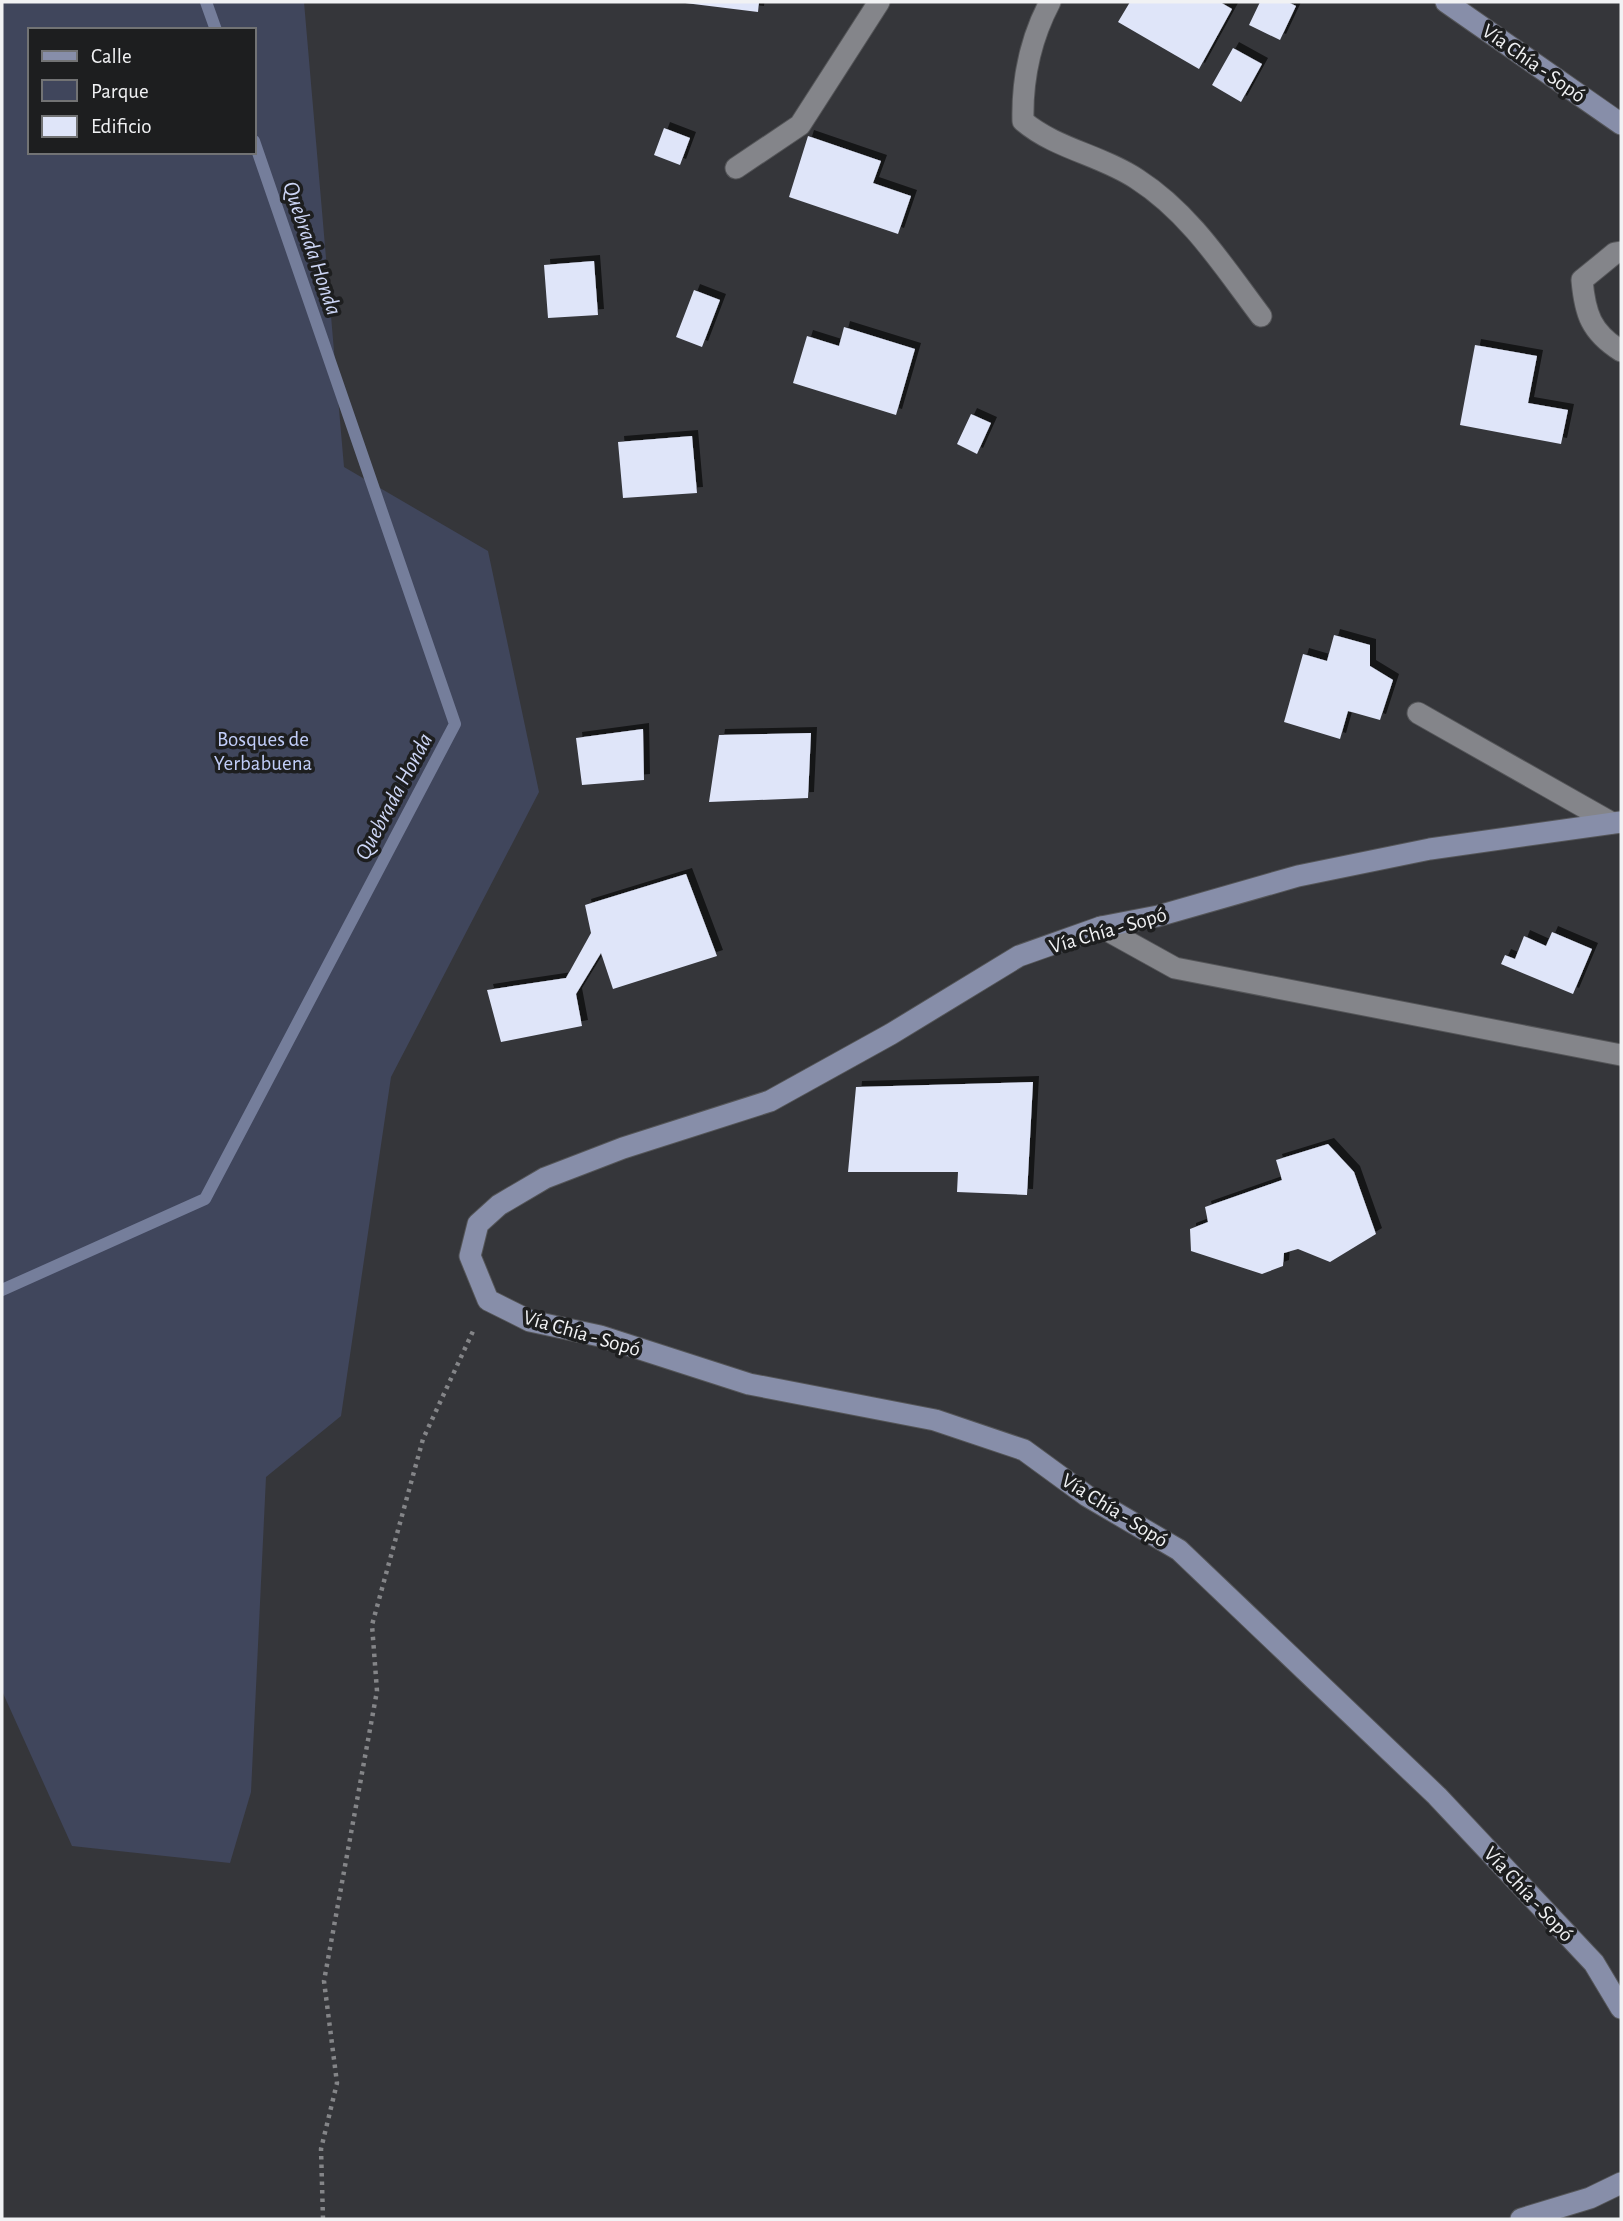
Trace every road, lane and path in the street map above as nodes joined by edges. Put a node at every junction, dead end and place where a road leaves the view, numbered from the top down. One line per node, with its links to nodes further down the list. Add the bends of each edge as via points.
1 (879, 2): 5 (street, via 800,125)
2 (1050, 2): 7 (street, via 1036,27 1022,96 1023,121 1039,135 1136,178 1192,225)
3 (1446, 2): 4 (street, Vía Chía - Sopó)
4 (1621, 124)
5 (736, 169)
6 (1621, 252): 8 (street, via 1582,280 1585,309 1603,340)
7 (1261, 316)
8 (1621, 351)
9 (1418, 713): 10 (street)
10 (1616, 823): 11 (street, Vía Chía - Sopó, via 1416,851)
11 (1101, 927): 12 (street, via 1175,968); 13 (street, Vía Chía - Sopó, via 1019,956 770,1101 623,1147 545,1178 499,1205 478,1224 470,1256)
12 (1621, 1055)
13 (488, 1300): 14 (street, Vía Chía - Sopó, via 530,1321 600,1336 750,1384 935,1420 1024,1450 1087,1496 1179,1550 1437,1796 1594,1963); 16 (path, via 422,1439 372,1625 376,1690 324,1981 337,2083 321,2149)
14 (1621, 2008)
15 (1621, 2183): 17 (street, via 1590,2198)
16 (323, 2219)
17 (1521, 2219)

